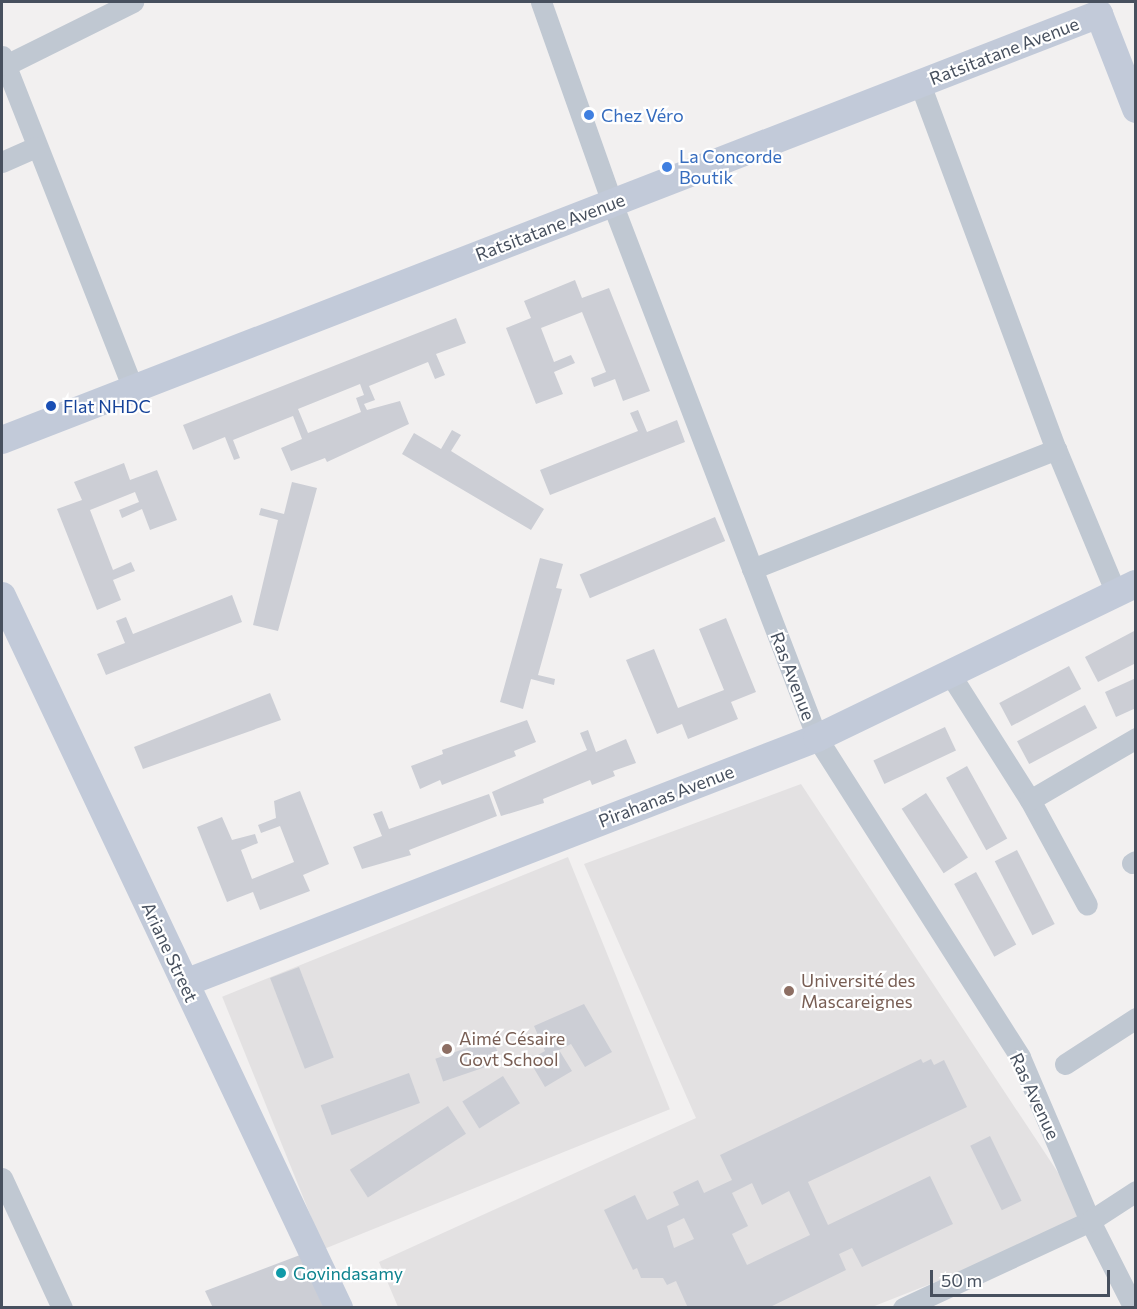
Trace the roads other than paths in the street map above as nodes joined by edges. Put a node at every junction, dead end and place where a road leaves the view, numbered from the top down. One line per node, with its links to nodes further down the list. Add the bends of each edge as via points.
1 (133, 2): 4 (street)
2 (541, 2): 9 (street, Ras Avenue)
3 (1097, 8): 5 (street, Ratsitatane Avenue); 6 (street)
4 (4, 61): 7 (street)
5 (920, 84): 9 (street, Ratsitatane Avenue); 12 (street)
6 (1136, 109)
7 (34, 147): 8 (street); 10 (street)
8 (2, 162)
9 (612, 203): 10 (street, Ratsitatane Avenue); 13 (street, Ras Avenue)
10 (133, 388): 11 (street, Ratsitatane Avenue)
11 (2, 440)
12 (1056, 449): 13 (street); 14 (street)
13 (752, 569): 17 (street, Ras Avenue)
14 (1126, 589): 16 (street, Pirahanas Avenue)
15 (2, 596): 21 (street, Ariane Street)
16 (950, 674): 17 (street, Pirahanas Avenue); 19 (street)
17 (817, 738): 21 (street, Pirahanas Avenue); 26 (street, Ras Avenue, via 1020,1057)
18 (1136, 738): 19 (street)
19 (1030, 800): 20 (street)
20 (1087, 905)
21 (185, 983): 28 (street, Ariane Street)
22 (1136, 1018): 23 (street)
23 (1065, 1064)
24 (2, 1178): 27 (street)
25 (1136, 1191): 26 (street)
26 (1090, 1221): 29 (street); 30 (street, Ras Avenue)
27 (62, 1308)
28 (339, 1308)
29 (903, 1308)
30 (1134, 1308)

